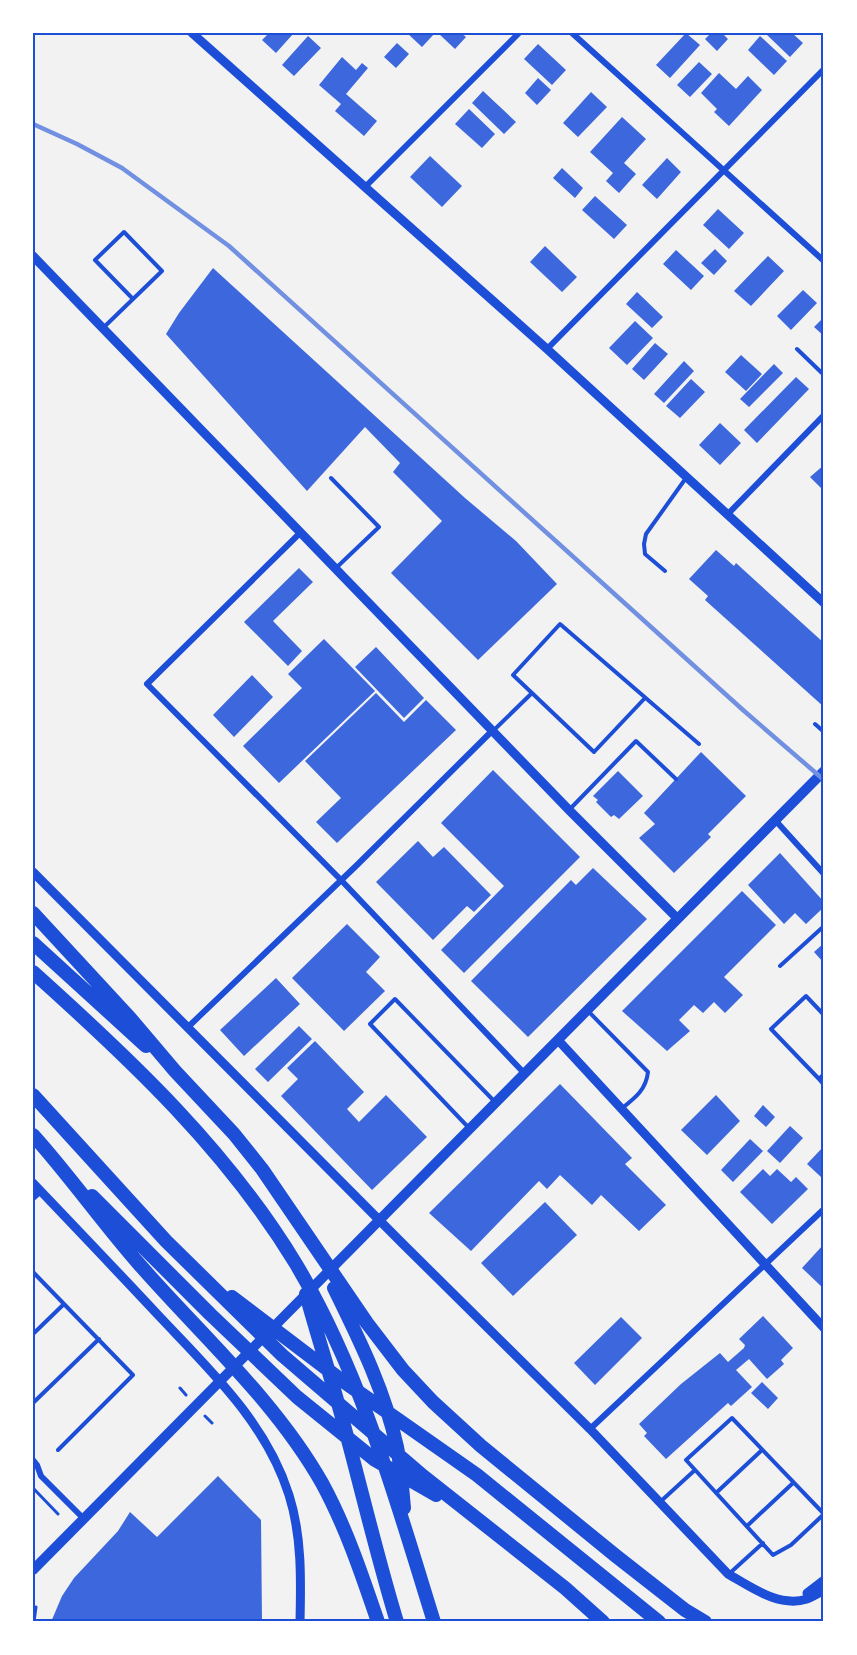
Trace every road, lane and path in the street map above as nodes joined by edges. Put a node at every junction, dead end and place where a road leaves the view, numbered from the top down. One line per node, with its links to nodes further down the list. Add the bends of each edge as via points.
1 (192, 33): 6 (street)
2 (519, 33): 6 (street)
3 (572, 33): 5 (street)
4 (824, 69): 5 (street)
5 (724, 171): 8 (street); 11 (street)
6 (365, 187): 11 (street)
7 (33, 256): 10 (street)
8 (824, 261)
9 (134, 299): 9 (lane, via 162,271 123,232 95,260); 10 (lane)
10 (103, 328): 18 (street)
11 (547, 349): 15 (street)
12 (797, 349): 13 (lane)
13 (824, 375)
14 (824, 415): 17 (street)
15 (686, 477): 17 (street); 20 (lane, via 646,534 645,554)
16 (330, 478): 19 (lane, via 379,527)
17 (727, 515): 21 (street)
18 (300, 533): 19 (street); 34 (street, via 147,684)
19 (335, 568): 25 (street)
20 (665, 571)
21 (823, 601)
22 (532, 693): 23 (lane, via 594,752); 23 (lane, via 513,675 560,624); 25 (lane)
23 (645, 698): 27 (lane)
24 (815, 724): 26 (lane)
25 (493, 730): 30 (street); 34 (street)
26 (824, 732)
27 (699, 744)
28 (824, 771): 31 (main road)
29 (676, 779): 30 (lane, via 636,741)
30 (569, 810): 36 (street)
31 (775, 820): 33 (street); 36 (main road)
32 (33, 872): 43 (street)
33 (824, 874)
34 (341, 880): 43 (street); 46 (street)
35 (33, 913): 45 (highway)
36 (677, 918): 41 (main road)
37 (824, 926): 39 (lane)
38 (33, 943): 45 (highway)
39 (780, 966)
40 (33, 972): 64 (highway, via 197,1130 230,1169)
41 (587, 1011): 44 (main road); 52 (lane, via 648,1072 647,1083)
42 (824, 1015): 48 (lane, via 806,996 771,1029)
43 (187, 1028): 60 (street)
44 (558, 1040): 46 (main road); 52 (street)
45 (175, 1071): 66 (highway, via 262,1169)
46 (525, 1074): 51 (main road)
47 (824, 1074): 48 (lane)
48 (819, 1079): 49 (lane)
49 (824, 1085)
50 (33, 1095): 61 (highway)
51 (496, 1103): 53 (main road); 53 (lane, via 395,999 370,1024)
52 (621, 1109): 62 (street)
53 (471, 1129): 60 (main road)
54 (33, 1135): 55 (highway)
55 (64, 1170): 83 (highway, via 297,1396 375,1460); 98 (highway, via 109,1230 286,1430 340,1519)
56 (33, 1183): 57 (street)
57 (41, 1191): 58 (street); 70 (street)
58 (33, 1198)
59 (824, 1209): 62 (street)
60 (380, 1221): 70 (main road); 72 (street)
61 (187, 1263): 83 (highway, via 298,1369); 102 (highway, via 348,1384 477,1474)
62 (765, 1264): 67 (street); 72 (street)
63 (33, 1272): 65 (lane)
64 (301, 1274): 89 (highway, via 338,1346 381,1453); 99 (highway)
65 (64, 1304): 68 (lane); 69 (lane)
66 (361, 1327): 89 (highway, via 397,1449); 103 (highway, via 481,1446 616,1556)
67 (824, 1328)
68 (33, 1334)
69 (99, 1339): 71 (lane); 73 (lane, via 133,1375)
70 (220, 1381): 86 (main road); 97 (street, via 249,1416 272,1454 289,1495 299,1551)
71 (33, 1403)
72 (590, 1429): 82 (street)
73 (58, 1450)
74 (762, 1450): 76 (lane, via 732,1418 686,1460); 79 (lane); 81 (lane)
75 (33, 1460): 78 (street)
76 (695, 1470): 81 (lane); 82 (lane)
77 (33, 1473): 78 (street)
78 (41, 1476): 86 (street)
79 (794, 1483): 85 (lane); 87 (lane)
80 (33, 1488): 84 (path)
81 (716, 1493): 87 (lane)
82 (660, 1503): 91 (street)
83 (467, 1511): 101 (highway)
84 (58, 1514)
85 (824, 1514): 88 (lane, via 773,1555)
86 (84, 1519): 90 (main road)
87 (747, 1526): 88 (lane)
88 (762, 1543): 91 (lane)
89 (409, 1545): 100 (highway)
90 (33, 1570)
91 (728, 1574): 94 (street, via 778,1600)
92 (824, 1580): 94 (street)
93 (824, 1590): 94 (street)
94 (795, 1600)
95 (36, 1607): 96 (path)
96 (34, 1622)
97 (300, 1622)
98 (378, 1622)
99 (397, 1622)
100 (434, 1622)
101 (603, 1622)
102 (659, 1622)
103 (705, 1622)

